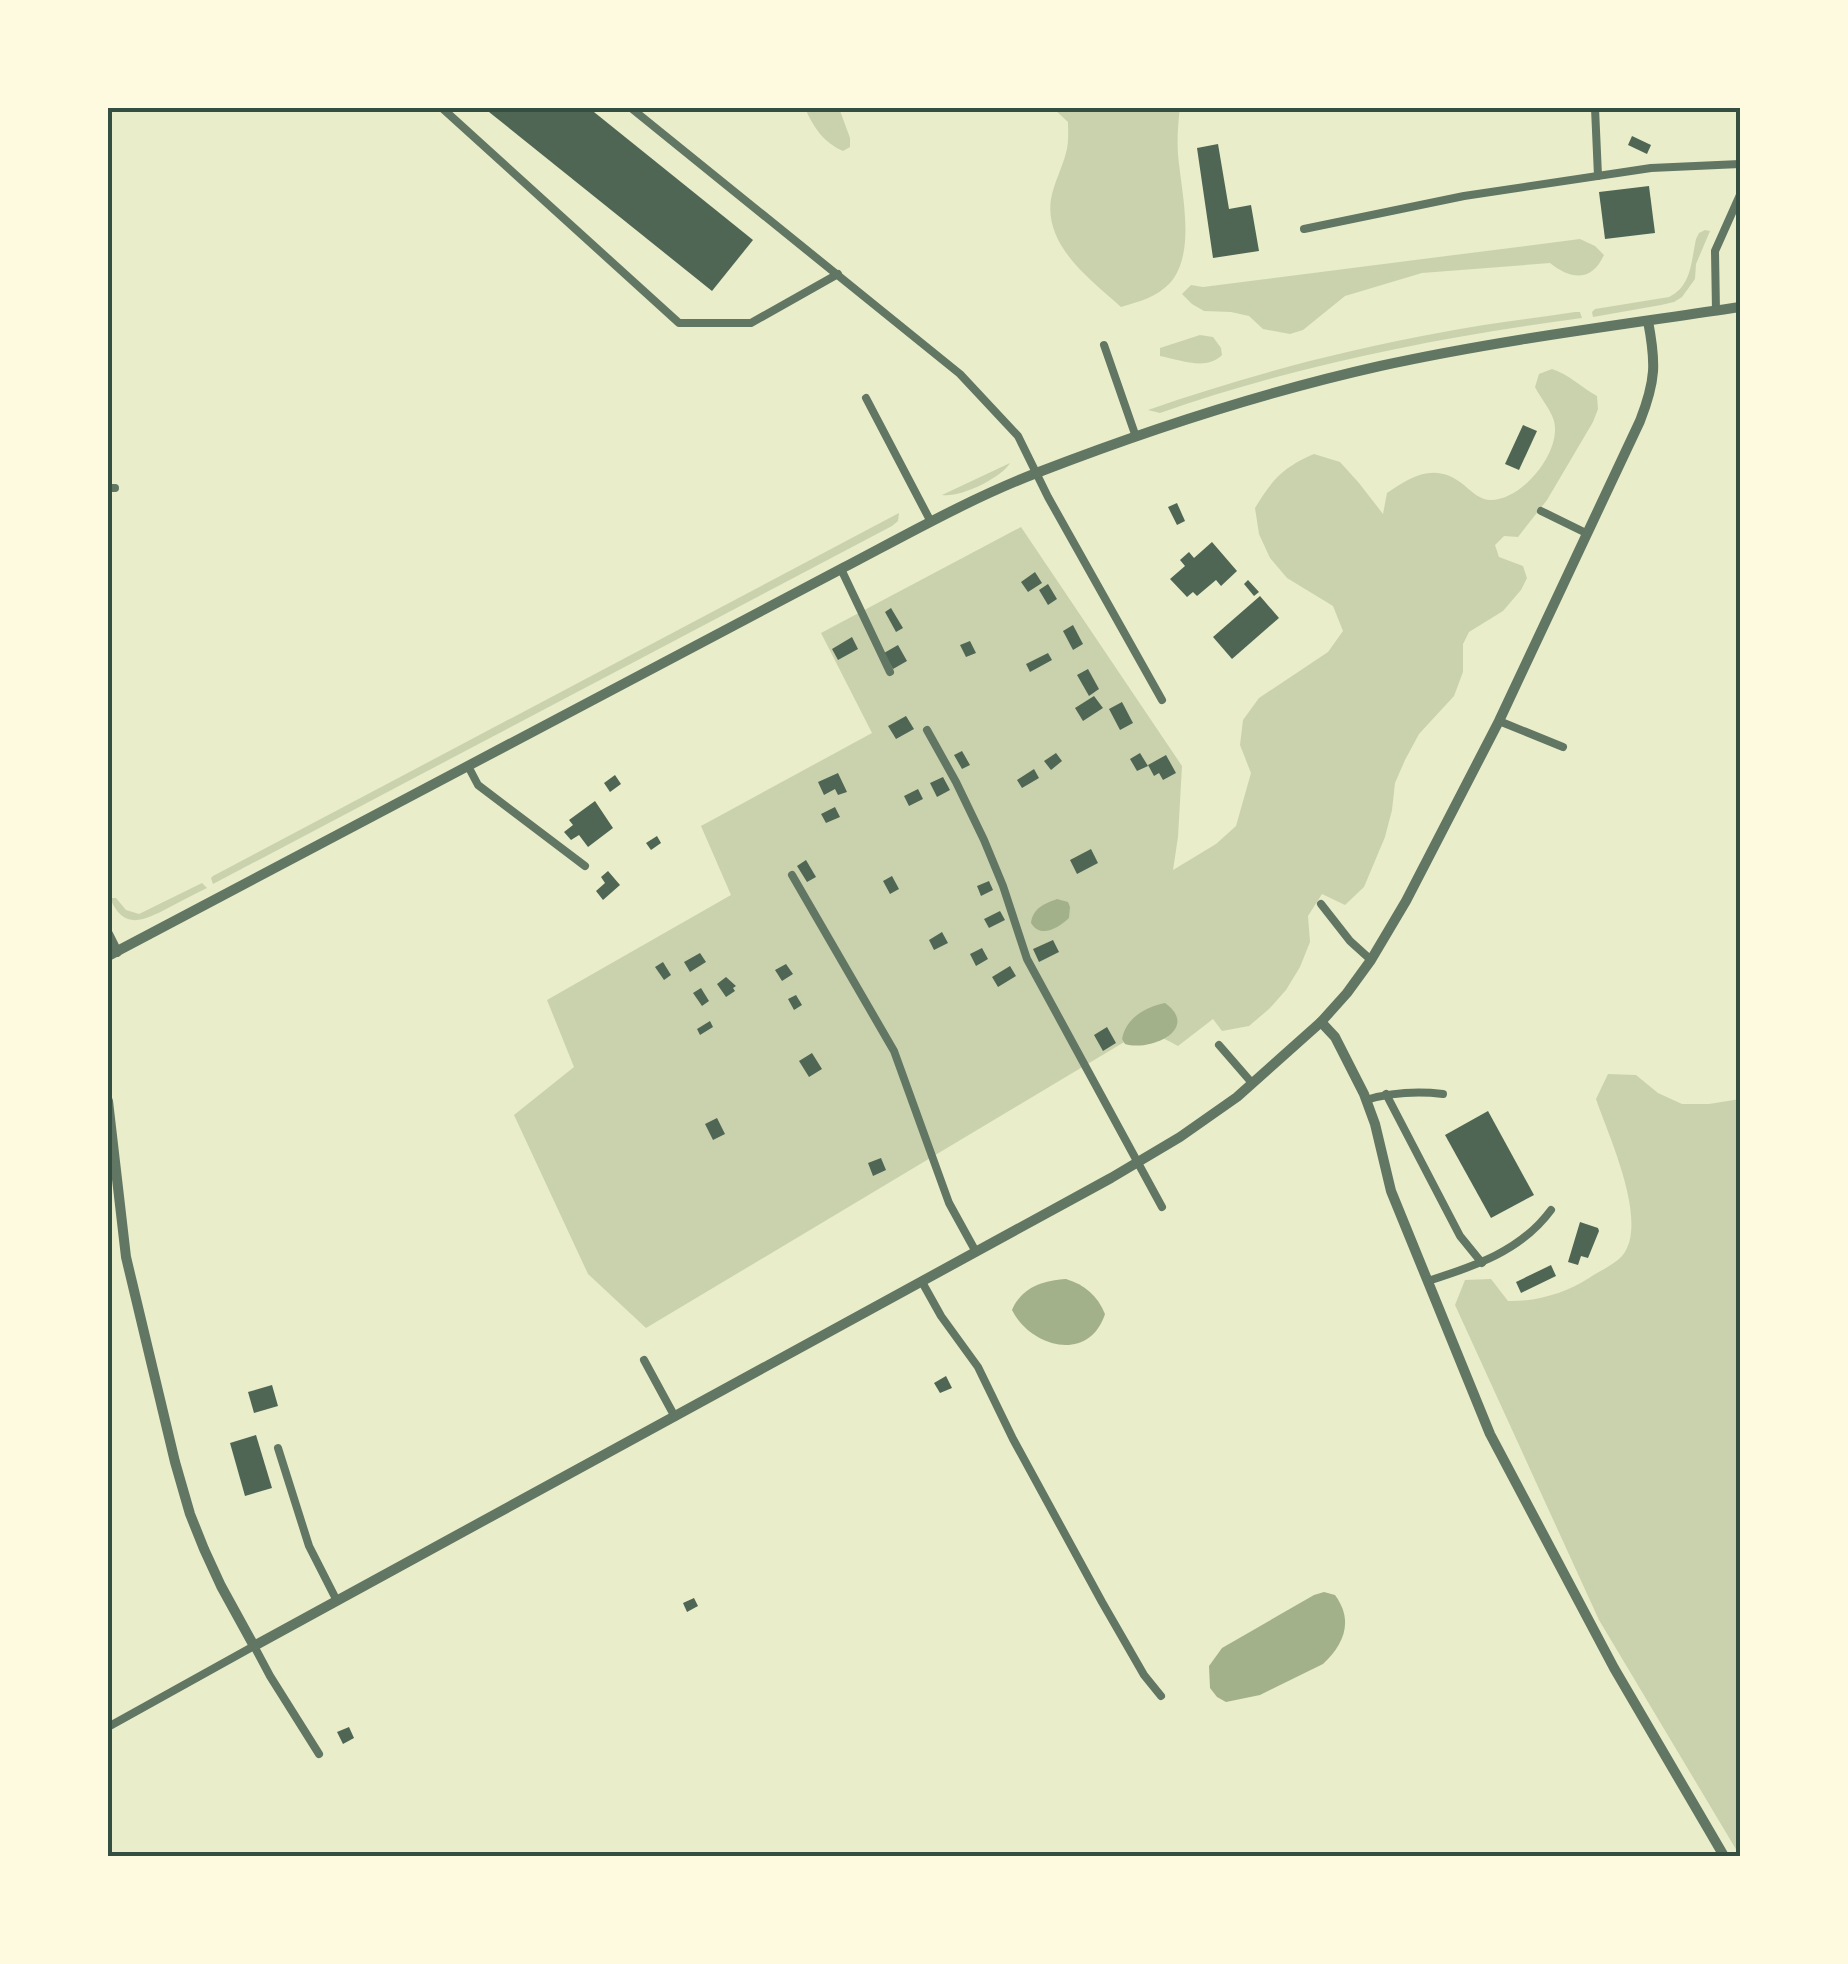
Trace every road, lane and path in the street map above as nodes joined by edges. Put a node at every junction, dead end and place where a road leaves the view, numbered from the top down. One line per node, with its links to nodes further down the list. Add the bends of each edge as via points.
1 (442, 108): 8 (lane, via 679,323 751,323)
2 (631, 108): 8 (lane)
3 (1595, 108): 5 (lane)
4 (1740, 164): 5 (lane)
5 (1598, 176): 7 (lane)
6 (1740, 195): 10 (lane, via 1715,251)
7 (1304, 229)
8 (838, 274): 15 (lane, via 960,374 1018,436)
9 (1740, 308): 10 (street)
10 (1716, 311): 11 (street)
11 (1648, 320): 14 (street, via 1383,366); 18 (street, via 1652,392)
12 (1104, 344): 14 (lane)
13 (866, 398): 17 (lane)
14 (1136, 437): 15 (street)
15 (1035, 473): 17 (street); 21 (lane)
16 (1541, 511): 18 (lane)
17 (931, 522): 19 (street)
18 (1586, 534): 22 (street)
19 (841, 569): 20 (lane); 25 (street)
20 (890, 672)
21 (1162, 700)
22 (1498, 721): 24 (lane); 31 (street)
23 (927, 730): 39 (lane, via 984,840 1027,959)
24 (1563, 747)
25 (468, 766): 26 (lane, via 478,785); 30 (street)
26 (585, 866)
27 (792, 875): 42 (lane, via 894,1051 950,1203)
28 (1321, 904): 31 (lane)
29 (108, 934): 30 (street)
30 (112, 954)
31 (1370, 960): 32 (street)
32 (1321, 1022): 34 (street); 37 (street, via 1350,1062)
33 (1219, 1045): 34 (lane)
34 (1252, 1084): 39 (street)
35 (1386, 1094): 36 (lane); 37 (lane); 43 (lane, via 1460,1236)
36 (1443, 1094)
37 (1366, 1100): 44 (street, via 1391,1191)
38 (108, 1101): 50 (street, via 126,1257 175,1462 204,1549)
39 (1138, 1162): 40 (lane); 42 (street)
40 (1162, 1207)
41 (1551, 1210): 43 (lane, via 1538,1228)
42 (976, 1252): 45 (street)
43 (1482, 1264): 44 (lane)
44 (1428, 1281): 54 (street, via 1490,1434 1614,1668)
45 (922, 1282): 47 (street); 51 (lane, via 978,1367 1102,1602)
46 (644, 1360): 47 (lane)
47 (674, 1417): 49 (street)
48 (278, 1448): 49 (lane, via 308,1546)
49 (337, 1601): 50 (street)
50 (254, 1646): 52 (lane); 53 (lane)
51 (1161, 1696)
52 (108, 1727)
53 (319, 1754)
54 (1724, 1856)

